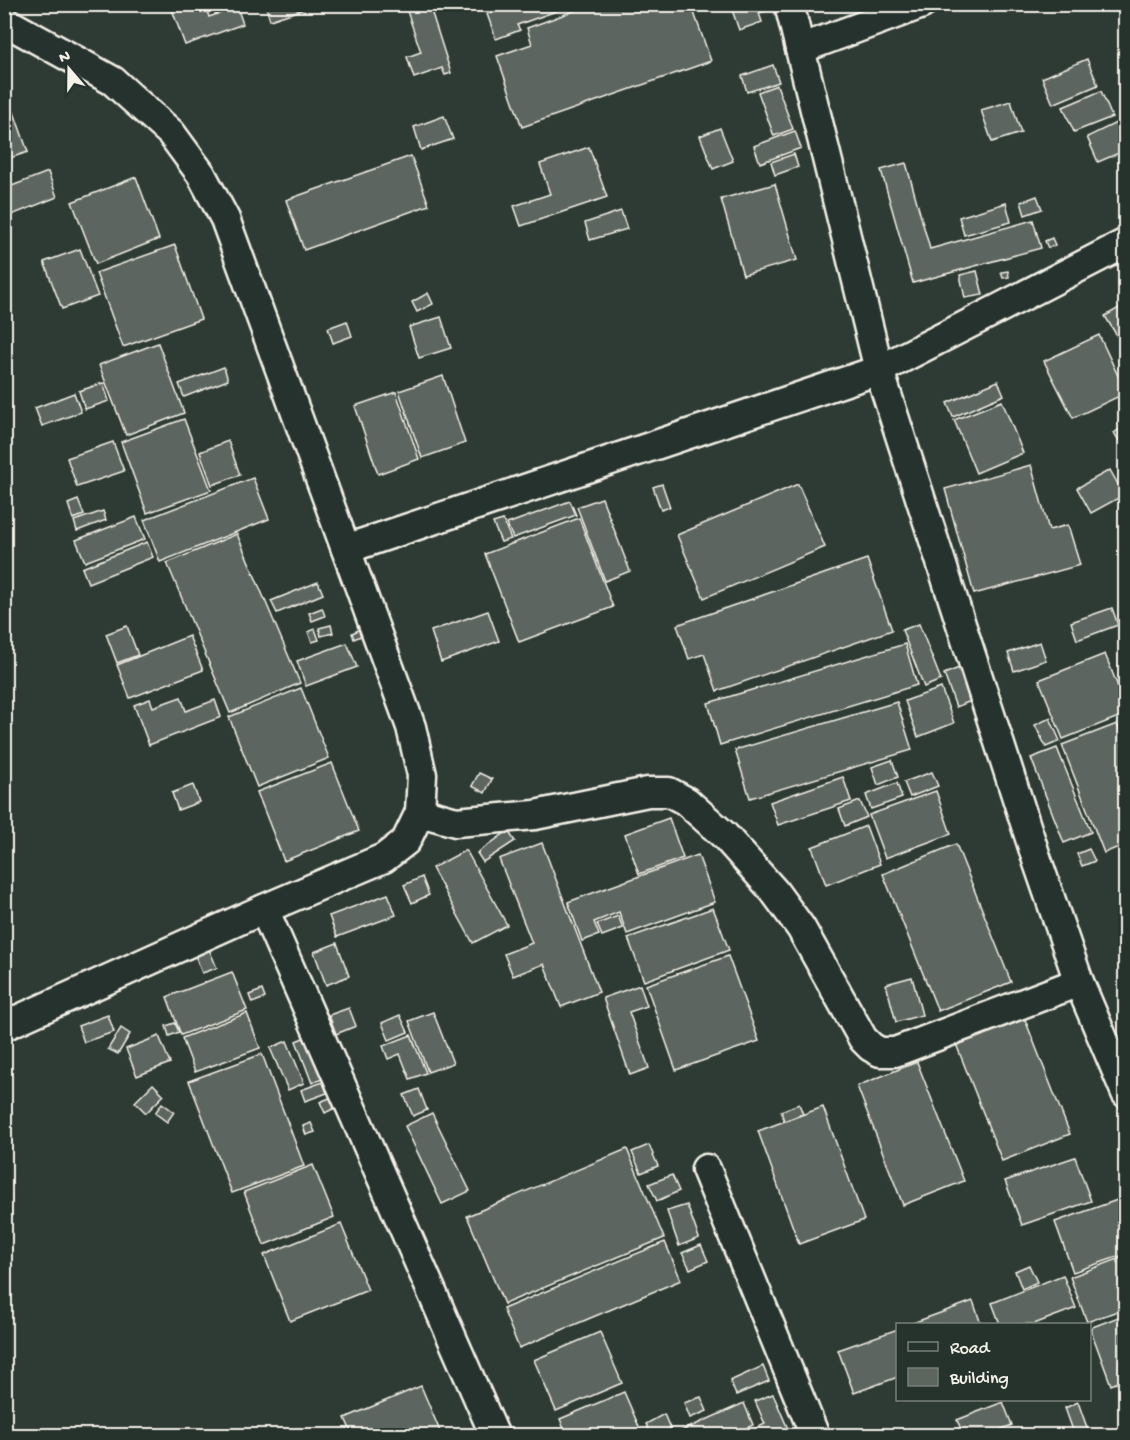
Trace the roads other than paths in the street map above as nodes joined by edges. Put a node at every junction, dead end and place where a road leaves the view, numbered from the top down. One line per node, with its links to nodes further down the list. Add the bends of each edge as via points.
1 (789, 4): 4 (street)
2 (922, 4): 4 (street)
3 (4, 21): 7 (street, via 113,81 171,133 201,174 225,219)
4 (800, 50): 6 (street)
5 (1125, 243): 6 (street)
6 (879, 370): 7 (street); 10 (street)
7 (346, 549): 8 (street, via 411,727 422,775)
8 (420, 812): 9 (street, via 406,841 384,858); 10 (street, via 456,822 478,821 535,815 648,792 669,792 686,801 725,836 774,891 801,928 857,1030 880,1052 895,1052)
9 (264, 909): 11 (street); 14 (street)
10 (1079, 982): 12 (street)
11 (4, 1026)
12 (1125, 1093)
13 (706, 1169): 15 (street)
14 (495, 1436)
15 (814, 1436)

